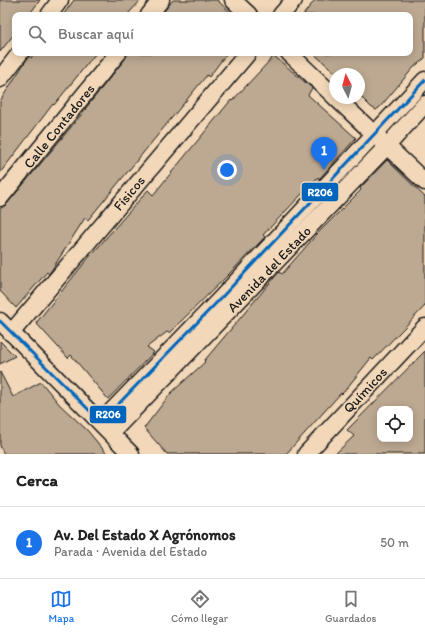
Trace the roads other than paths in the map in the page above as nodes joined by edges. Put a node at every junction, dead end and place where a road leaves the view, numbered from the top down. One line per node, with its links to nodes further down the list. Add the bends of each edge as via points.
1 (60, 0): 5 (street)
2 (161, 0): 6 (street)
3 (233, 0): 7 (street)
4 (294, 0): 8 (street)
5 (51, 12)
6 (151, 12)
7 (246, 12)
8 (284, 12)
9 (18, 56): 13 (street)
10 (116, 56): 21 (street, Calle Contadores)
11 (245, 56): 24 (street, Físicos)
12 (292, 56): 15 (street)
13 (0, 79)
14 (425, 80): 18 (street, Avenida del Estado)
15 (329, 92)
16 (342, 104): 18 (street)
17 (425, 104): 19 (street, Avenida del Estado)
18 (374, 134): 19 (street); 25 (street, Avenida del Estado, via 222,298)
19 (387, 146): 20 (street); 26 (street, Avenida del Estado)
20 (425, 182)
21 (0, 198)
22 (0, 321): 24 (street)
23 (425, 328): 28 (street, Químicos)
24 (11, 333): 25 (street)
25 (101, 422): 26 (street)
26 (112, 433): 27 (street)
27 (131, 454)
28 (306, 454)

